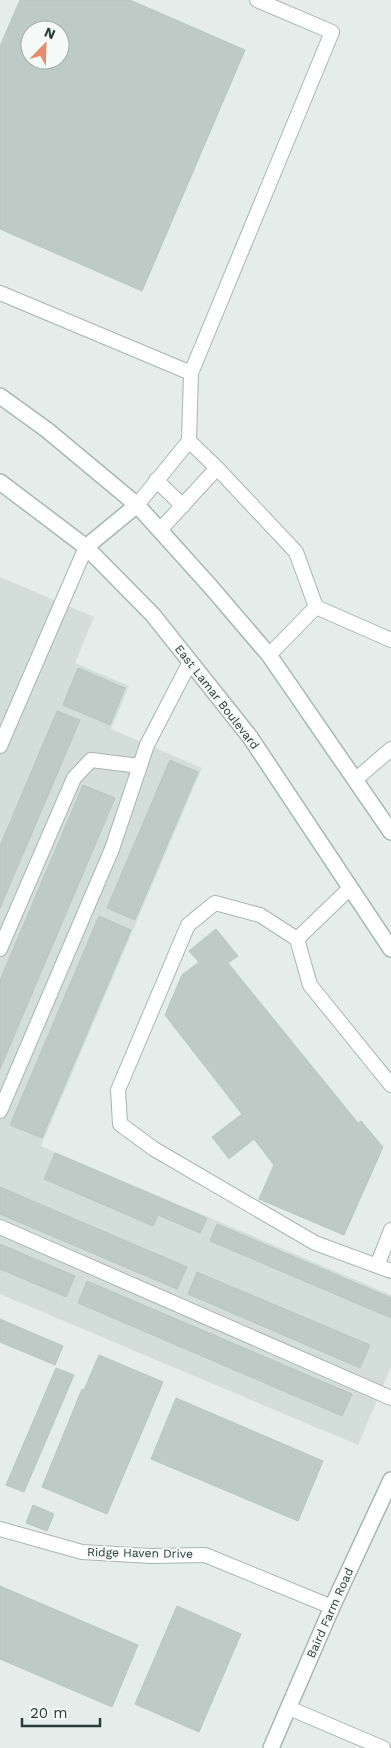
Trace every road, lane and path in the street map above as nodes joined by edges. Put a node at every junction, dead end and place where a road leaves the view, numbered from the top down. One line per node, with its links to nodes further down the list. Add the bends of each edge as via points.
1 (257, 0): 3 (lane, via 332,32)
2 (0, 293): 3 (lane)
3 (192, 373): 5 (lane)
4 (0, 396): 9 (main road, via 48,430)
5 (188, 441): 6 (lane); 7 (lane)
6 (218, 468): 10 (lane); 13 (lane, via 296,552)
7 (156, 480): 9 (lane); 10 (lane)
8 (0, 482): 12 (main road, East Lamar Boulevard)
9 (137, 505): 11 (main road); 12 (main road)
10 (183, 506): 11 (lane)
11 (160, 530): 15 (main road)
12 (86, 547): 16 (main road, East Lamar Boulevard, via 153,614); 17 (lane)
13 (316, 607): 14 (lane); 15 (lane)
14 (391, 640)
15 (269, 655): 20 (main road)
16 (190, 662): 19 (lane, via 147,745); 22 (main road, East Lamar Boulevard, via 250,737)
17 (0, 746)
18 (391, 749): 20 (lane)
19 (140, 766): 24 (lane, via 92,760 74,778); 27 (lane, via 112,849)
20 (355, 780): 21 (main road)
21 (391, 832)
22 (350, 888): 23 (lane); 25 (main road, East Lamar Boulevard)
23 (298, 939): 26 (lane, via 310,985); 30 (lane, via 260,915 215,903 188,925 118,1090 120,1124 154,1149 315,1242)
24 (0, 949)
25 (391, 949)
26 (391, 1085)
27 (0, 1110)
28 (0, 1227): 32 (lane)
29 (391, 1230): 30 (lane)
30 (377, 1266): 31 (lane)
31 (391, 1271)
32 (391, 1398)
33 (391, 1480): 35 (main road, Baird Farm Road)
34 (0, 1529): 35 (lane, Ridge Haven Drive, via 82,1552 151,1556 205,1554)
35 (332, 1607): 36 (main road, Baird Farm Road)
36 (289, 1708): 37 (main road, Baird Farm Road); 38 (lane)
37 (271, 1748)
38 (383, 1748)

